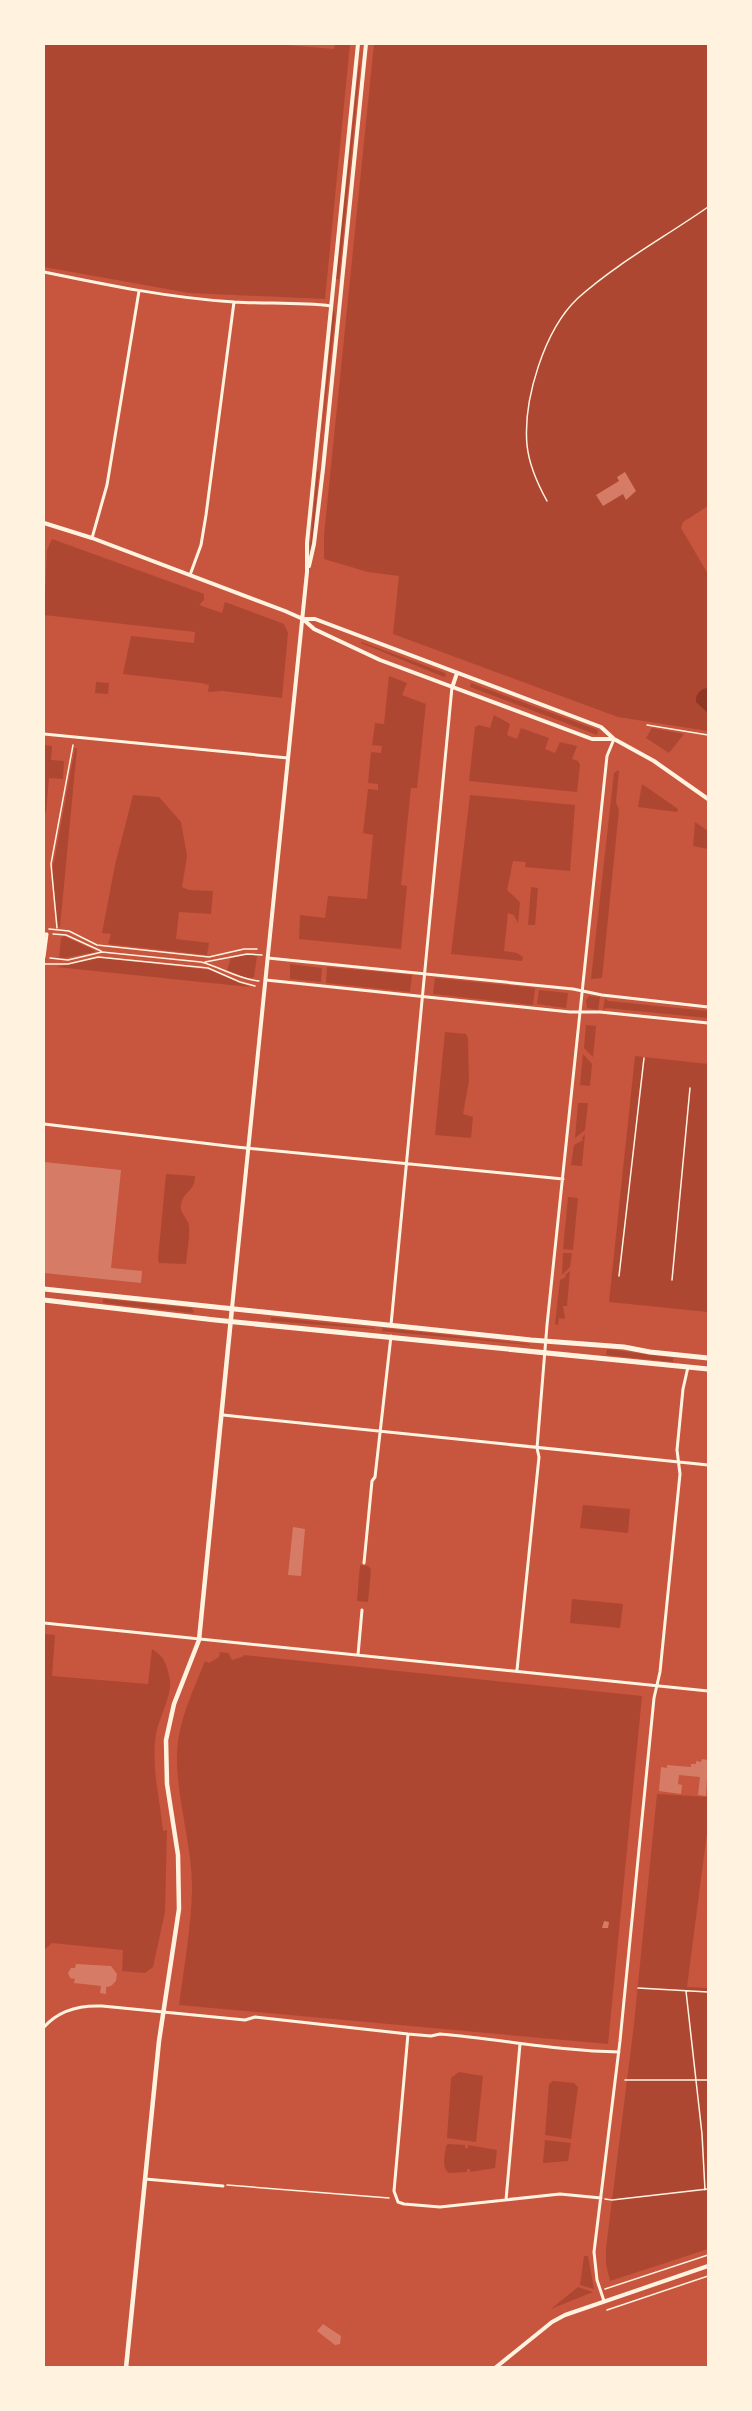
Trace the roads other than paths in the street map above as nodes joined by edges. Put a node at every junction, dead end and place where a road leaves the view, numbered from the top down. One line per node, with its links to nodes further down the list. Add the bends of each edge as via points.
1 (358, 44): 3 (street)
2 (366, 44): 4 (street)
3 (356, 62): 4 (street); 8 (street)
4 (364, 63): 9 (street)
5 (44, 272): 6 (street)
6 (139, 291): 7 (street); 13 (street, via 107,486)
7 (234, 302): 8 (street); 15 (street, via 206,514 201,545)
8 (331, 306): 9 (street); 10 (street)
9 (339, 307): 11 (street)
10 (314, 468): 11 (street); 14 (street)
11 (323, 469): 14 (street)
12 (44, 523): 13 (street)
13 (92, 538): 15 (street)
14 (308, 572): 16 (street)
15 (190, 575): 16 (street)
16 (303, 619): 17 (street, via 315,619); 18 (street, via 314,629 380,660); 21 (street)
17 (457, 673): 18 (street); 20 (street, via 601,727)
18 (453, 685): 20 (street, via 592,739); 26 (street)
19 (44, 734): 21 (street)
20 (614, 739): 22 (street); 28 (street, via 607,756)
21 (288, 758): 25 (street)
22 (708, 799)
23 (45, 934): 24 (street)
24 (44, 957)
25 (268, 958): 26 (street); 27 (street)
26 (423, 973): 28 (street); 29 (street)
27 (265, 980): 29 (street); 34 (street)
28 (582, 991): 30 (street); 31 (street)
29 (421, 996): 31 (street); 35 (street)
30 (708, 1007)
31 (580, 1012): 32 (street); 36 (street)
32 (708, 1023)
33 (44, 1124): 34 (street)
34 (248, 1148): 35 (street); 40 (street)
35 (405, 1162): 36 (street); 45 (street)
36 (562, 1179): 47 (street)
37 (44, 1289): 39 (main road)
38 (44, 1300): 42 (main road)
39 (198, 1305): 40 (main road); 42 (main road)
40 (232, 1308): 41 (main road); 43 (main road)
41 (266, 1312): 44 (main road); 45 (main road)
42 (196, 1318): 43 (main road)
43 (231, 1322): 44 (main road); 52 (main road)
44 (265, 1324): 46 (main road)
45 (391, 1325): 47 (main road)
46 (391, 1336): 48 (main road); 53 (street)
47 (547, 1340): 48 (street); 49 (main road)
48 (546, 1352): 50 (main road); 54 (street)
49 (708, 1358)
50 (688, 1367): 51 (main road); 55 (street, via 682,1389)
51 (708, 1369)
52 (223, 1415): 53 (street); 60 (main road)
53 (381, 1432): 54 (street); 57 (street)
54 (537, 1448): 55 (street); 62 (street)
55 (678, 1462): 56 (street); 63 (street, via 680,1474)
56 (708, 1465)
57 (364, 1563)
58 (362, 1611): 61 (street)
59 (44, 1623): 60 (street)
60 (199, 1640): 61 (street); 65 (main road, via 174,1704 166,1740 180,1889)
61 (358, 1654): 62 (street)
62 (517, 1670): 63 (street)
63 (656, 1686): 64 (street); 69 (street)
64 (708, 1691)
65 (163, 2011): 66 (street, via 80,2007 57,2015); 67 (street); 70 (main road)
66 (44, 2027)
67 (408, 2034): 68 (street, via 503,2039); 73 (street, via 396,2198 404,2204 429,2206)
68 (520, 2044): 69 (street); 73 (street)
69 (619, 2052): 72 (street)
70 (145, 2179): 71 (street); 76 (main road)
71 (223, 2186)
72 (601, 2198): 73 (street, via 560,2194); 75 (street, via 594,2252)
73 (506, 2200)
74 (708, 2266): 75 (street)
75 (604, 2301): 77 (street, via 561,2317)
76 (126, 2367)
77 (495, 2367)

